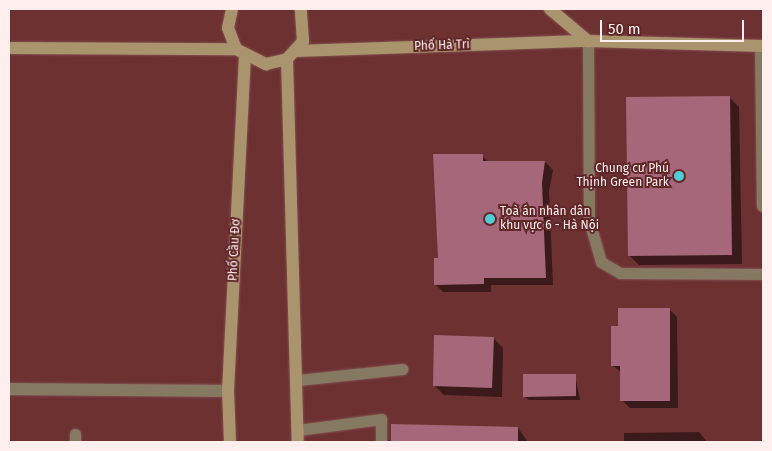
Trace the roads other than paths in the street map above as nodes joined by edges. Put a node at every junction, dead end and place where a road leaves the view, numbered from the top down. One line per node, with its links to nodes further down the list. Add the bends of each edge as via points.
1 (232, 9): 7 (main road, via 228,28)
2 (302, 9): 8 (main road, via 306,30)
3 (550, 9): 4 (main road)
4 (588, 41): 5 (main road, Phố Hà Trì); 8 (main road, Phố Hà Trì); 10 (lane, via 589,220 601,262 620,273)
5 (762, 46): 9 (street)
6 (9, 48): 7 (main road)
7 (241, 53): 8 (main road, Phố Hà Trì, via 266,64); 14 (main road, Phố Cầu Đơ)
8 (292, 55): 12 (main road)
9 (763, 206)
10 (763, 274)
11 (402, 369): 12 (lane)
12 (298, 380): 15 (main road)
13 (9, 389): 14 (street)
14 (228, 391): 16 (main road, Phố Cầu Đơ)
15 (298, 436): 17 (lane, via 381,419)
16 (230, 442)
17 (381, 442)

